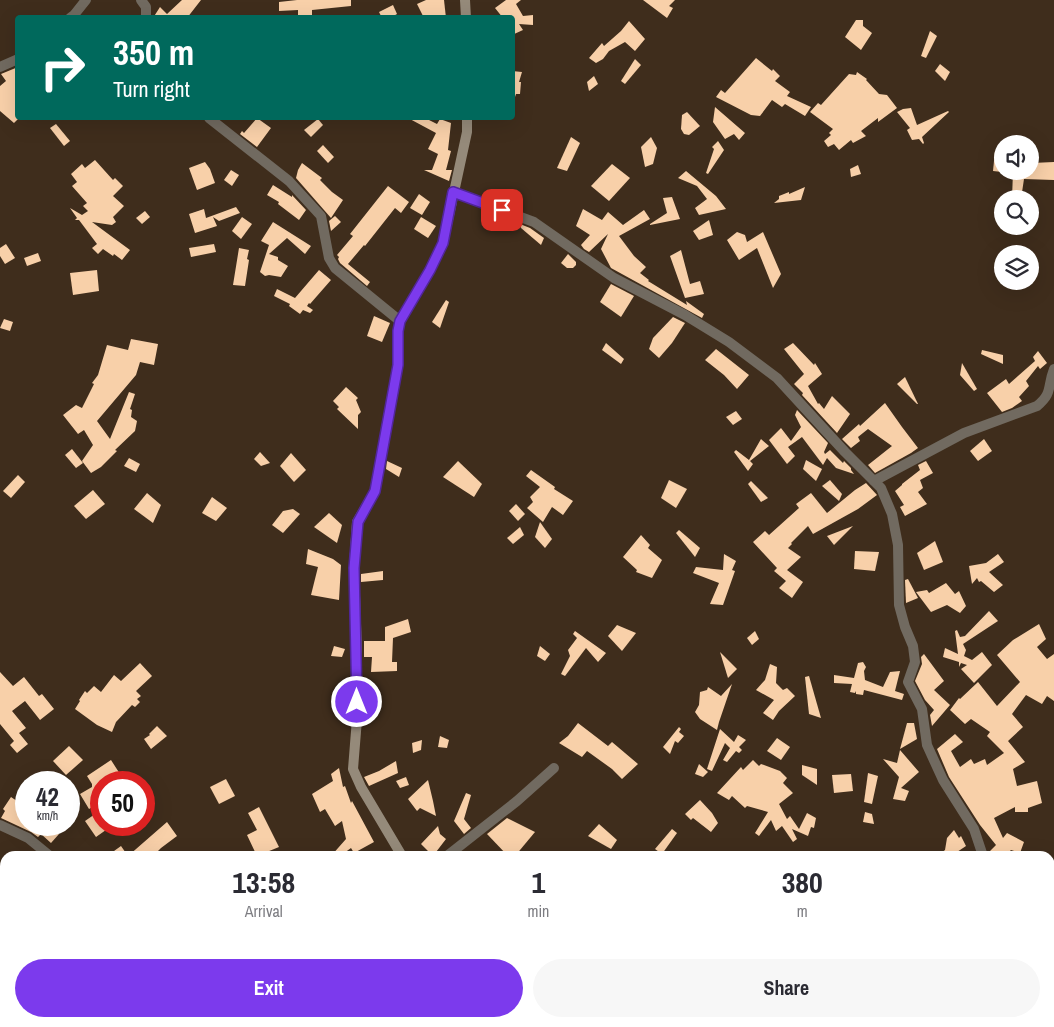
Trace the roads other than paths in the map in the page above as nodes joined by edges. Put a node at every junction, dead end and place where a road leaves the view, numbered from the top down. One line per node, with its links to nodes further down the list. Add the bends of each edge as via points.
1 (86, 0): 4 (street)
2 (141, 0): 5 (street, via 146,7)
3 (464, 0): 6 (main road)
4 (74, 15)
5 (146, 15)
6 (466, 15)
7 (15, 60): 8 (street)
8 (0, 67)
9 (211, 120): 12 (street, via 296,188 320,216 329,258 335,268)
10 (467, 120): 11 (main road)
11 (453, 192): 12 (main road, via 443,243); 14 (street, via 534,222 614,278 730,342 777,378)
12 (400, 321): 18 (main road, via 398,365 375,491 358,522 354,568 357,718 353,769)
13 (1054, 369): 14 (street, via 1049,381 1050,391 1037,406 964,433)
14 (874, 481): 20 (street, via 881,488 892,514 898,545 899,604 915,662 908,682 922,709 926,745 943,780 974,829)
15 (554, 768): 19 (street)
16 (0, 826): 17 (street, via 28,838)
17 (44, 851)
18 (399, 851)
19 (453, 851)
20 (981, 851)

